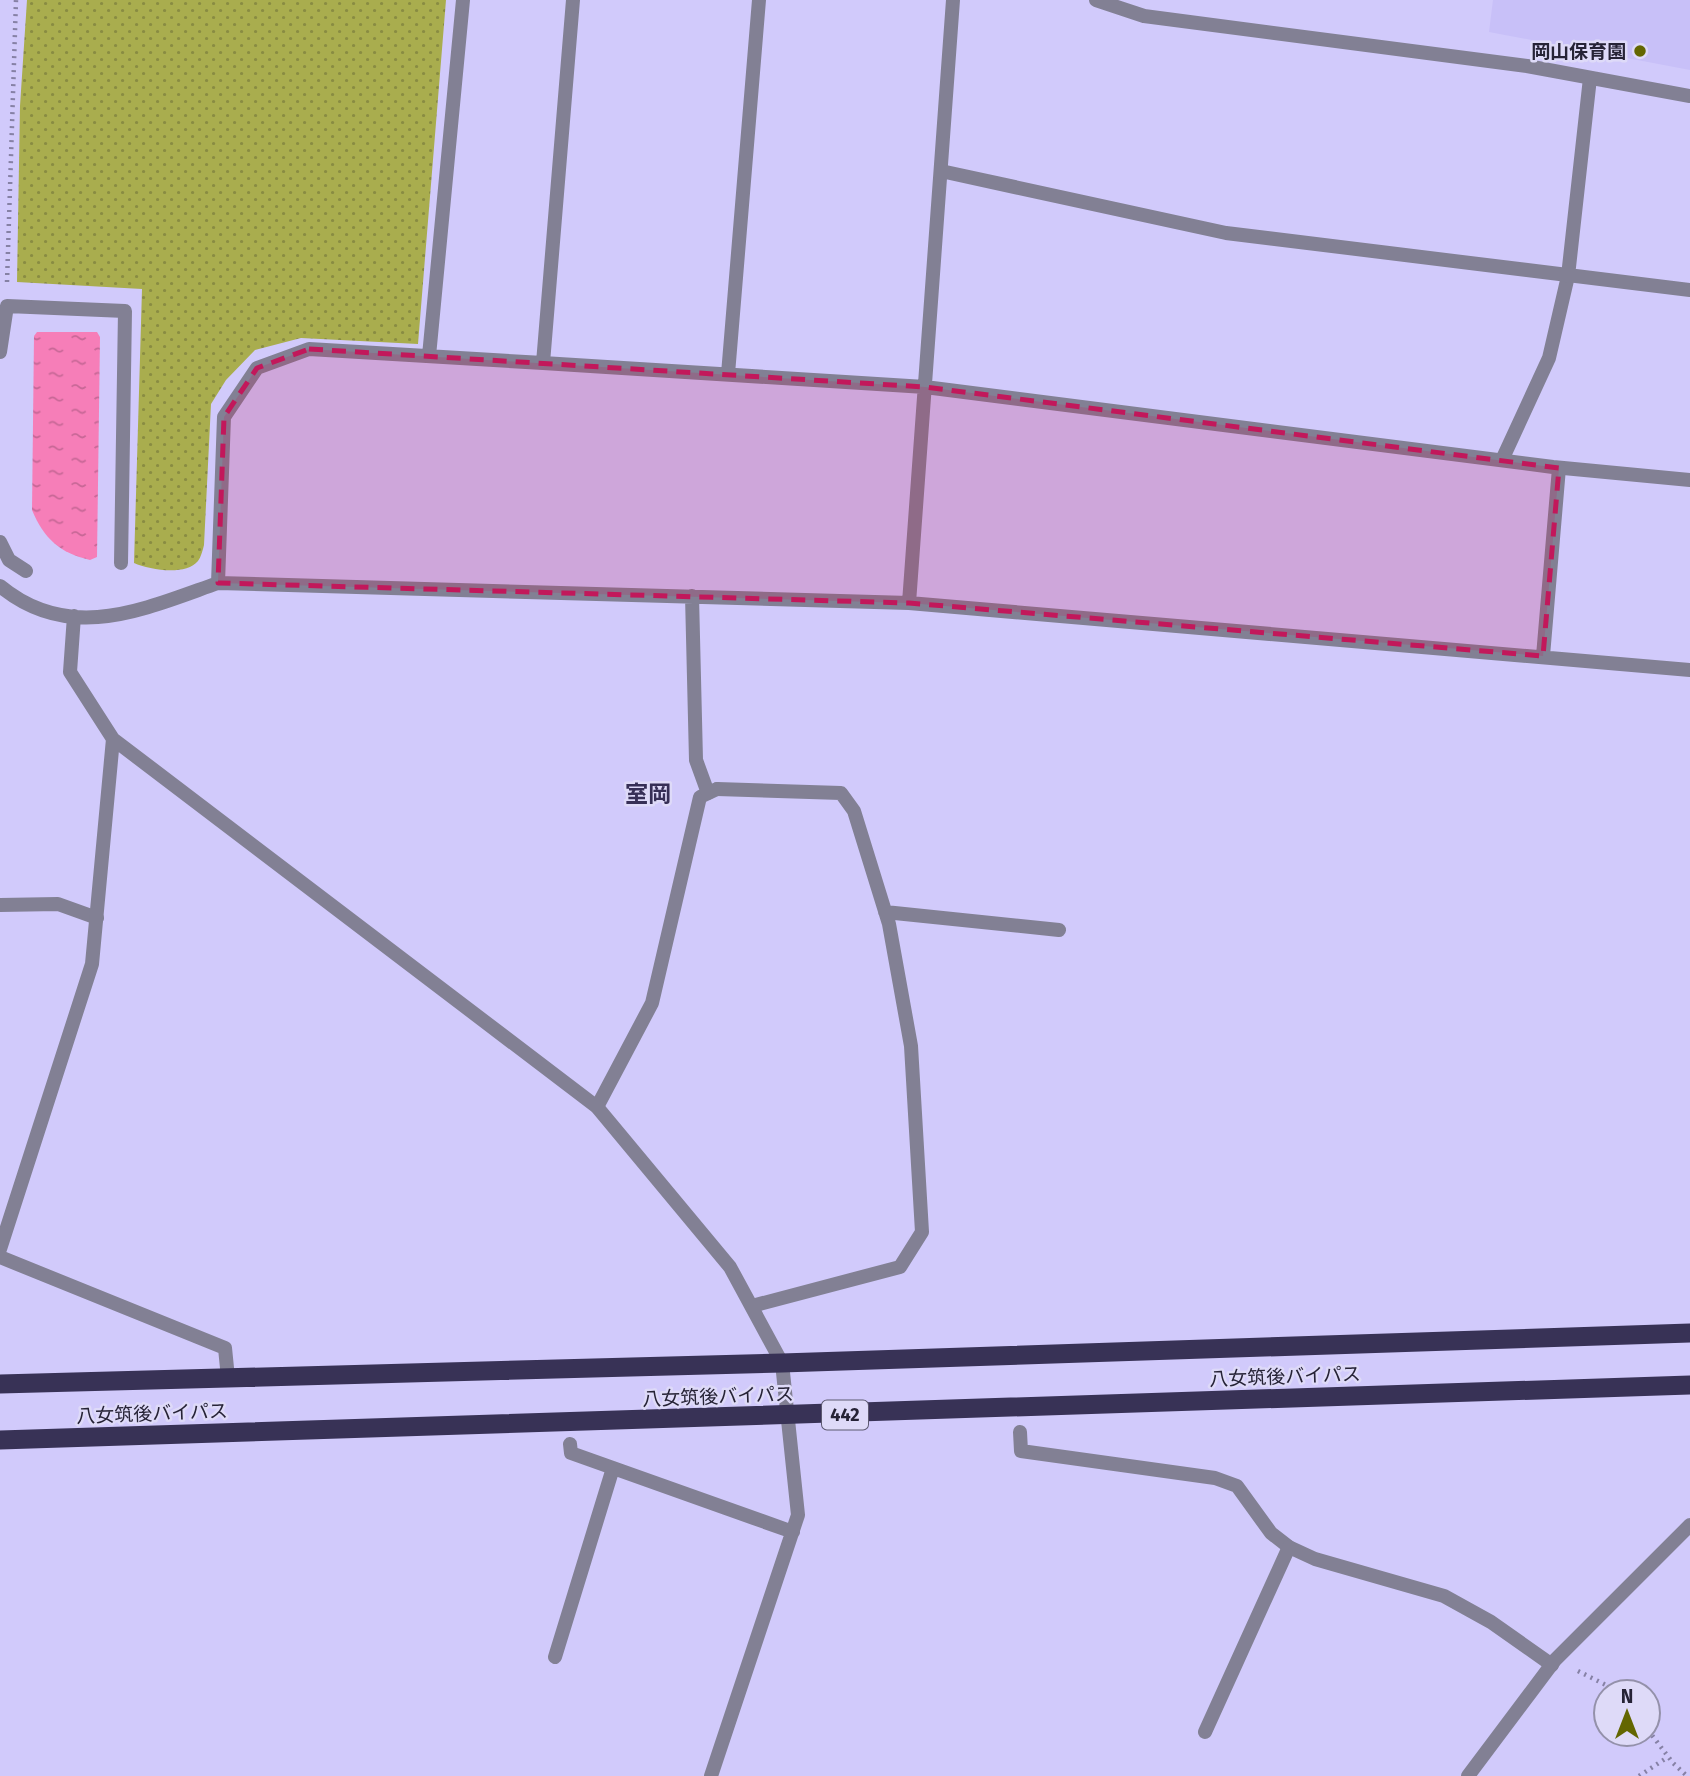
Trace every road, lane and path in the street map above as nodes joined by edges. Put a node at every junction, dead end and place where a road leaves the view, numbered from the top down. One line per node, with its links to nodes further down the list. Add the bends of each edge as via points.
1 (16, 0): 12 (path)
2 (463, 0): 14 (street)
3 (573, 0): 15 (street)
4 (758, 0): 16 (street)
5 (953, 0): 9 (street)
6 (1096, 0): 7 (street, via 1144,16)
7 (1590, 78): 8 (street); 10 (street)
8 (1690, 96)
9 (941, 171): 10 (street, via 1226,233); 17 (street)
10 (1568, 276): 11 (street); 18 (street, via 1549,358)
11 (1690, 290)
12 (6, 306): 13 (street); 22 (street, via 125,311)
13 (0, 352)
14 (429, 356): 15 (street); 24 (street, via 309,349 257,368 224,417)
15 (543, 363): 16 (street)
16 (728, 374): 17 (street)
17 (925, 387): 18 (street); 27 (street)
18 (1502, 460): 19 (street)
19 (1559, 468): 20 (street); 29 (street)
20 (1690, 480)
21 (0, 542): 23 (street, via 9,560)
22 (121, 562)
23 (26, 571)
24 (218, 583): 26 (street); 28 (street, via 138,611 101,619)
25 (0, 586): 28 (street, via 46,614)
26 (692, 596): 27 (street); 32 (street, via 696,760)
27 (909, 603): 29 (street)
28 (74, 616): 31 (street, via 70,672)
29 (1543, 656): 30 (street)
30 (1690, 670)
31 (113, 739): 35 (street); 37 (street)
32 (712, 791): 34 (street, via 841,793 855,811); 37 (street, via 700,797 652,1003)
33 (0, 905): 35 (street, via 58,904)
34 (885, 912): 36 (street); 40 (street, via 911,1046 922,1232 900,1267)
35 (97, 918): 38 (street, via 92,964)
36 (1059, 930)
37 (597, 1107): 40 (street, via 730,1267)
38 (0, 1249)
39 (0, 1257): 43 (street, via 225,1348)
40 (752, 1306): 42 (street)
41 (1690, 1333): 42 (highway, 八女筑後バイパス)
42 (782, 1363): 43 (highway, 八女筑後バイパス); 46 (street)
43 (228, 1378): 44 (highway, 八女筑後バイパス)
44 (0, 1384)
45 (1690, 1385): 46 (highway, 八女筑後バイパス / 442)
46 (788, 1416): 48 (highway, 八女筑後バイパス / 442); 52 (street, via 799,1515)
47 (1020, 1432): 53 (street, via 1021,1451 1215,1478 1237,1486 1270,1532)
48 (0, 1440)
49 (570, 1444): 50 (street, via 571,1453)
50 (613, 1468): 52 (street); 54 (street)
51 (1690, 1525): 55 (street)
52 (793, 1532): 60 (street)
53 (1289, 1547): 55 (street, via 1315,1559 1444,1596); 57 (street)
54 (555, 1657)
55 (1554, 1662): 56 (path); 61 (street)
56 (1592, 1679)
57 (1205, 1732)
58 (1661, 1748): 59 (path)
59 (1668, 1757): 62 (path); 63 (path)
60 (711, 1776)
61 (1468, 1776)
62 (1639, 1776)
63 (1687, 1776)

